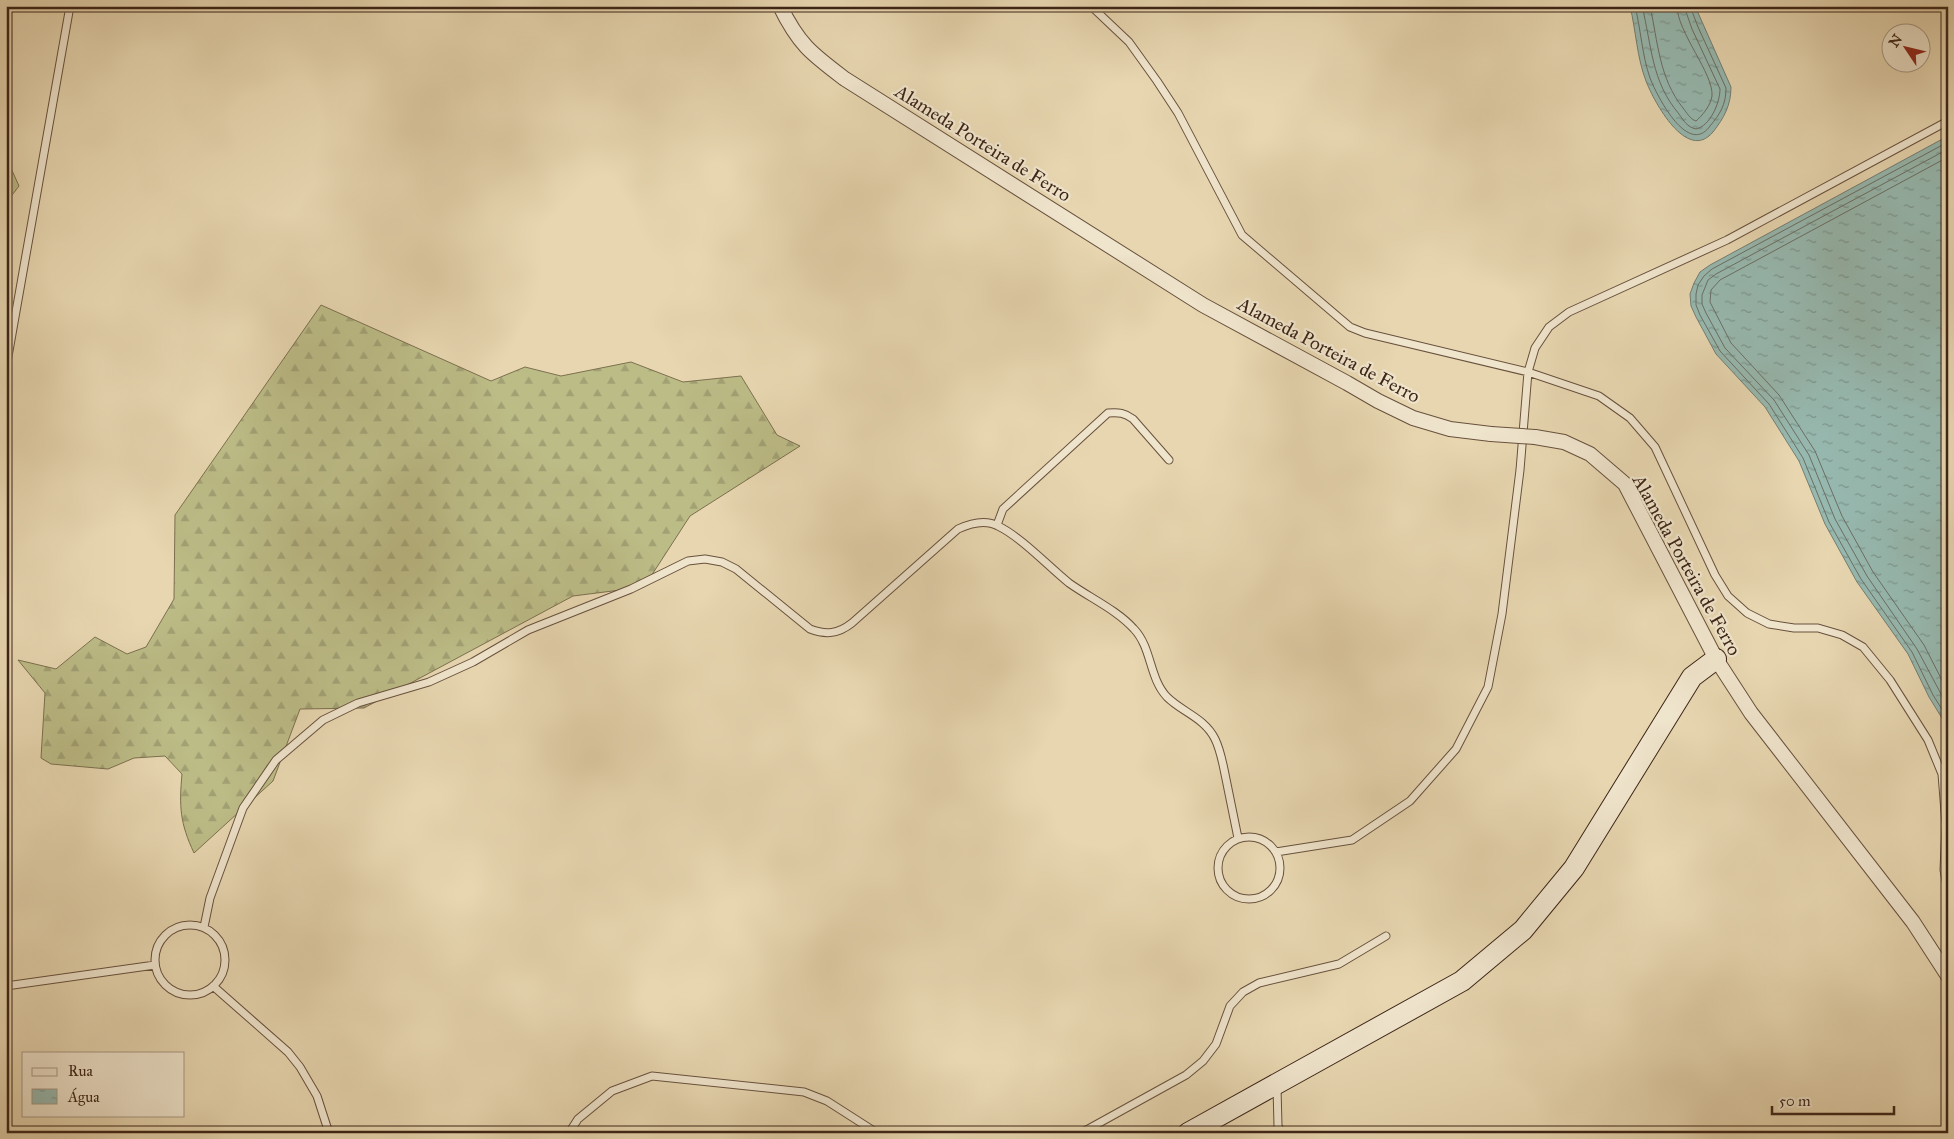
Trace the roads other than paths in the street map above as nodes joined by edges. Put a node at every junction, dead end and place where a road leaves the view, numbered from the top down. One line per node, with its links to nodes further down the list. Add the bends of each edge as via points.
1 (70, 6): 5 (lane)
2 (780, 6): 9 (street, Alameda Porteira de Ferro, bridge, via 791,29 809,51 845,79 1203,304 1378,401 1413,418 1450,429 1564,442 1590,454 1625,484)
3 (1091, 6): 6 (lane, via 1129,42 1158,81 1242,235 1342,321 1365,334)
4 (1948, 121): 6 (lane, via 1727,240 1569,312 1549,327 1539,341)
5 (6, 368)
6 (1528, 372): 11 (lane, via 1520,470 1502,614 1488,687 1461,740 1410,801 1352,840); 12 (lane, via 1599,396 1630,418 1655,447 1715,575 1728,596 1747,613 1769,624 1818,628 1842,635 1863,647 1890,680 1928,740 1942,774 1946,825 1944,870)
7 (1169, 460): 8 (lane, via 1134,419 1118,412 1108,413 1003,509)
8 (997, 525): 10 (lane, via 1135,630 1156,682 1167,697 1205,724 1215,738); 13 (lane, via 971,523 958,528 852,623 832,634 810,629 736,569 705,559 688,561 631,589 528,630 473,662 429,682 358,703 322,720 276,760 243,808 210,898)
9 (1716, 659): 16 (street, Alameda Porteira de Ferro, via 1751,713 1907,915); 19 (street, via 1692,677 1574,868 1523,930 1462,982)
10 (1238, 838): 11 (lane, via 1247,836 1264,840); 11 (lane, via 1224,849 1218,874 1226,890 1241,898 1259,897 1274,887 1280,870)
11 (1276, 852)
12 (1948, 890)
13 (204, 927): 15 (lane, via 186,925 169,932 158,947); 18 (lane, via 219,939 225,955 224,972)
14 (1386, 936): 23 (lane, via 1339,964 1259,983 1243,992 1230,1006 1216,1044 1203,1062 1186,1075)
15 (155, 965): 17 (lane); 18 (lane, via 163,982 178,993 197,995)
16 (1948, 976)
17 (6, 986)
18 (213, 986): 20 (lane, via 288,1052 300,1067 317,1096)
19 (1277, 1084): 24 (street); 25 (lane, via 1278,1126)
20 (329, 1133)
21 (569, 1133): 22 (lane, via 578,1119 612,1091 652,1076 804,1092 827,1101)
22 (877, 1133)
23 (1081, 1133)
24 (1188, 1133)
25 (1282, 1133)

